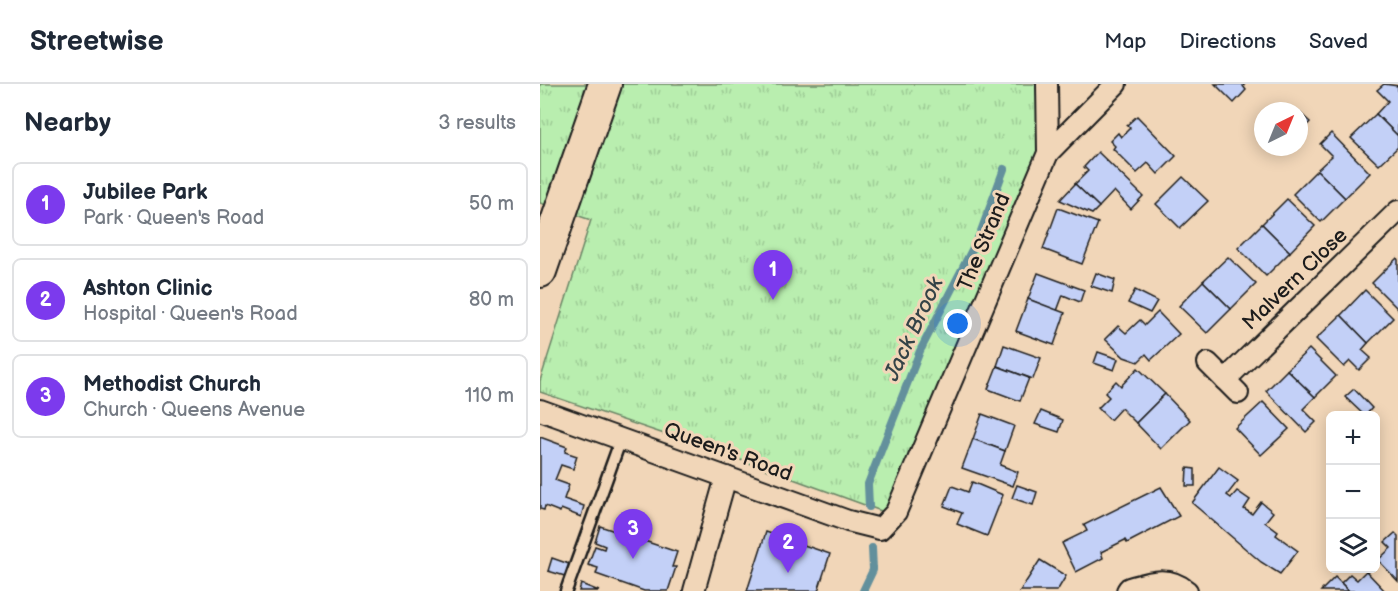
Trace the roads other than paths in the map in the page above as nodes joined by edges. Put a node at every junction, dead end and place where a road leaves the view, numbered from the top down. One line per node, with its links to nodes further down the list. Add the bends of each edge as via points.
1 (605, 84): 6 (main road)
2 (1047, 84): 4 (street, The Strand)
3 (1116, 84): 4 (street)
4 (1048, 153): 11 (street, The Strand)
5 (1398, 211): 7 (street, Malvern Close, via 1232,387)
6 (540, 270)
7 (1208, 363)
8 (540, 410): 9 (street, Queen's Road)
9 (621, 439): 10 (street, Queen's Road); 12 (lane)
10 (726, 477): 11 (street, Queen's Road, via 880,529); 13 (street)
11 (896, 512)
12 (566, 591)
13 (694, 591)
14 (1127, 591): 15 (street, via 1157,580 1179,584)
15 (1187, 591)

